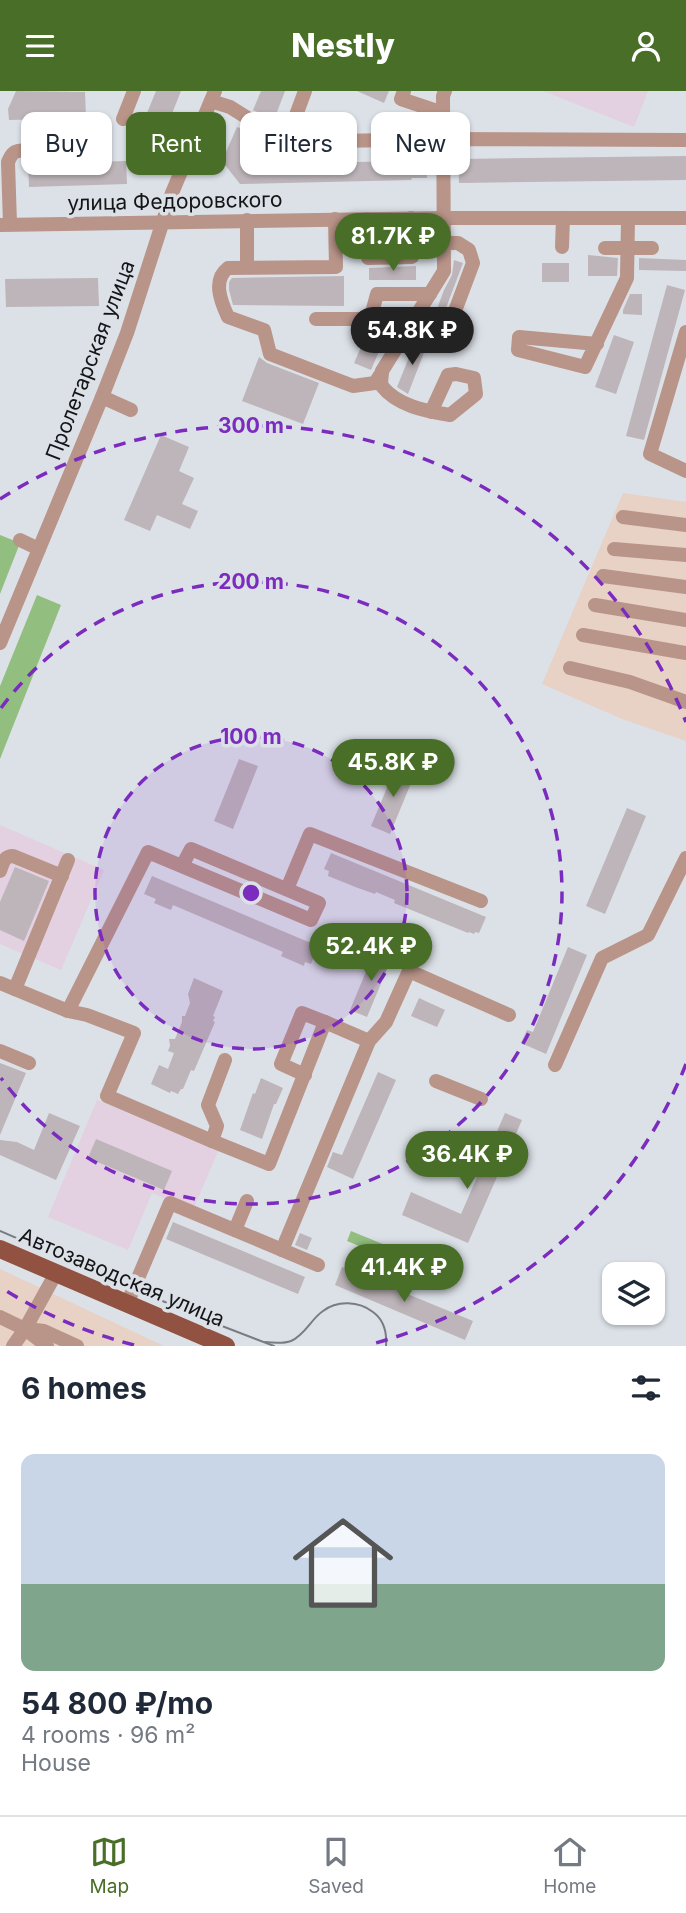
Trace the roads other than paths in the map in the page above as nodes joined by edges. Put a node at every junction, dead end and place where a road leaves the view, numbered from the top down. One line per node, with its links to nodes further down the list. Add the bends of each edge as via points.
1 (134, 91): 10 (street)
2 (305, 91): 6 (street)
3 (404, 91): 7 (street, via 401,99)
4 (445, 91): 8 (street)
5 (213, 96): 9 (street); 23 (street, Пролетарская улица)
6 (297, 112)
7 (440, 112)
8 (443, 112)
9 (240, 113)
10 (123, 118)
11 (470, 139): 12 (street)
12 (686, 140)
13 (21, 151): 24 (street, via 8,162)
14 (443, 175): 16 (street)
15 (411, 218): 16 (street, улица Федоровского); 21 (street, улица Федоровского); 21 (street, via 412,257 368,258)
16 (445, 218): 17 (street, улица Федоровского); 25 (street)
17 (563, 218): 18 (street, улица Федоровского); 26 (street)
18 (628, 218): 19 (street, улица Федоровского); 28 (street)
19 (686, 218)
20 (335, 219): 21 (street, улица Федоровского); 22 (street, улица Федоровского); 30 (street, via 336,267)
21 (368, 219)
22 (247, 220): 23 (street, улица Федоровского); 30 (street)
23 (162, 221): 24 (street, улица Федоровского); 39 (street, Пролетарская улица)
24 (5, 224)
25 (444, 243): 31 (street, via 444,271); 32 (street, via 458,243 469,250 472,263)
26 (562, 247)
27 (605, 248): 28 (street)
28 (627, 248): 29 (street); 37 (street, via 627,278)
29 (652, 248)
30 (247, 267): 38 (street, via 223,272 220,300 228,317 264,330 270,353 353,386 375,383)
31 (430, 294): 34 (street); 35 (street, via 377,294)
32 (455, 311)
33 (316, 319): 35 (street)
34 (414, 319): 35 (street); 38 (street)
35 (370, 320)
36 (686, 332): 42 (street, via 650,454)
37 (597, 344): 37 (street, via 584,367 517,349 519,337)
38 (382, 371): 41 (street, via 381,385 387,393)
39 (102, 397): 40 (street); 46 (street, Пролетарская улица)
40 (131, 410)
41 (430, 412)
42 (686, 471)
43 (623, 517): 44 (street)
44 (686, 524)
45 (20, 540): 46 (street)
46 (39, 548): 54 (street, Пролетарская улица)
47 (614, 549): 48 (street)
48 (686, 555)
49 (603, 576): 50 (street)
50 (686, 586)
51 (595, 605): 52 (street)
52 (686, 620)
53 (583, 635): 55 (street)
54 (0, 643)
55 (686, 653)
56 (570, 668): 57 (street)
57 (686, 702)
58 (686, 858): 74 (street, via 648,935 602,958)
59 (68, 860): 62 (street)
60 (182, 866): 63 (street, via 191,849); 63 (street, via 311,921 319,904); 67 (street, via 148,852)
61 (0, 871): 62 (street, via 5,858 13,856)
62 (62, 876): 66 (street)
63 (287, 889): 64 (street, via 310,834)
64 (481, 901)
65 (0, 983): 66 (street)
66 (15, 989): 67 (street)
67 (68, 1011): 78 (street, via 134,1033 107,1096)
68 (509, 1014): 70 (street, via 409,971 386,1022)
69 (326, 1022): 70 (street); 75 (street); 75 (street, via 302,1013 281,1065)
70 (369, 1041): 82 (street)
71 (0, 1051): 73 (street)
72 (225, 1060): 78 (street, via 208,1105 218,1126)
73 (29, 1063)
74 (555, 1065)
75 (305, 1075): 78 (street, via 270,1164)
76 (436, 1081): 77 (street)
77 (481, 1099)
78 (212, 1140)
79 (247, 1201): 80 (street)
80 (235, 1230): 82 (street); 85 (street, via 170,1203)
81 (0, 1249): 84 (main road, Автозаводская улица)
82 (282, 1250): 83 (street)
83 (318, 1265)
84 (56, 1273): 85 (main road, Автозаводская улица); 87 (street)
85 (127, 1304): 91 (main road, Автозаводская улица)
86 (0, 1317): 87 (street)
87 (25, 1329): 88 (street); 89 (street); 90 (street, via 44,1331)
88 (13, 1346)
89 (47, 1346)
90 (77, 1346)
91 (226, 1346)

